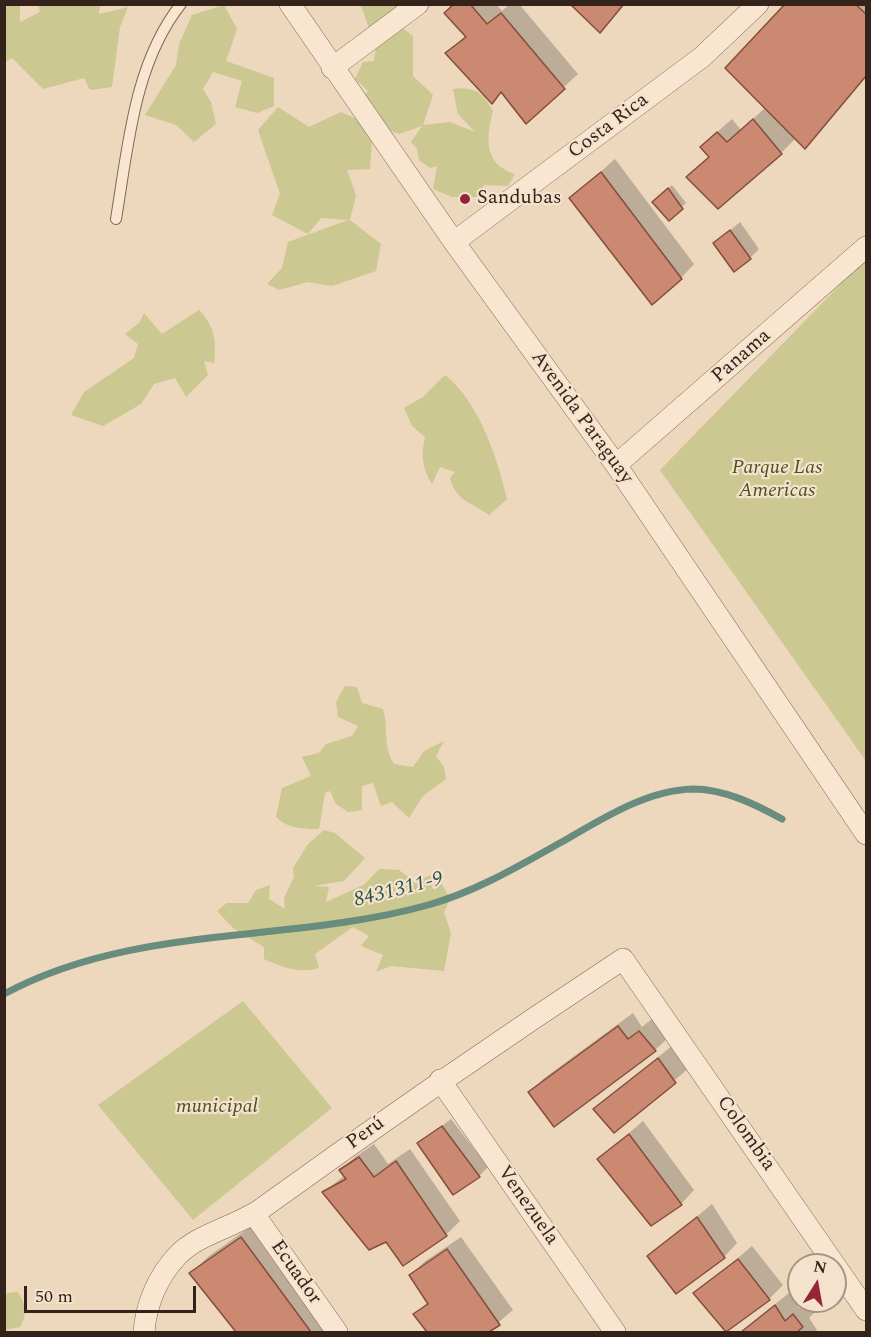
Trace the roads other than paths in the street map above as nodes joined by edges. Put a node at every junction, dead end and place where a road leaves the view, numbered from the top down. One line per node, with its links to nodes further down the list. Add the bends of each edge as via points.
1 (181, 4): 6 (lane, via 168,20 147,70 131,124)
2 (290, 4): 5 (street, Avenida Paraguay)
3 (418, 4): 5 (street)
4 (758, 4): 7 (street, Costa Rica, via 702,57)
5 (332, 68): 7 (street, Avenida Paraguay)
6 (116, 219)
7 (454, 242): 9 (street, Avenida Paraguay)
8 (867, 247): 9 (street, Panama)
9 (616, 465): 10 (street, Avenida Paraguay)
10 (867, 834)
11 (623, 959): 12 (street, Perú); 14 (street, Colombia)
12 (440, 1080): 13 (street, Perú); 17 (street, Venezuela)
13 (254, 1214): 15 (street, Perú, via 179,1254 156,1284); 16 (street, Ecuador)
14 (867, 1310)
15 (144, 1332)
16 (337, 1332)
17 (615, 1332)

